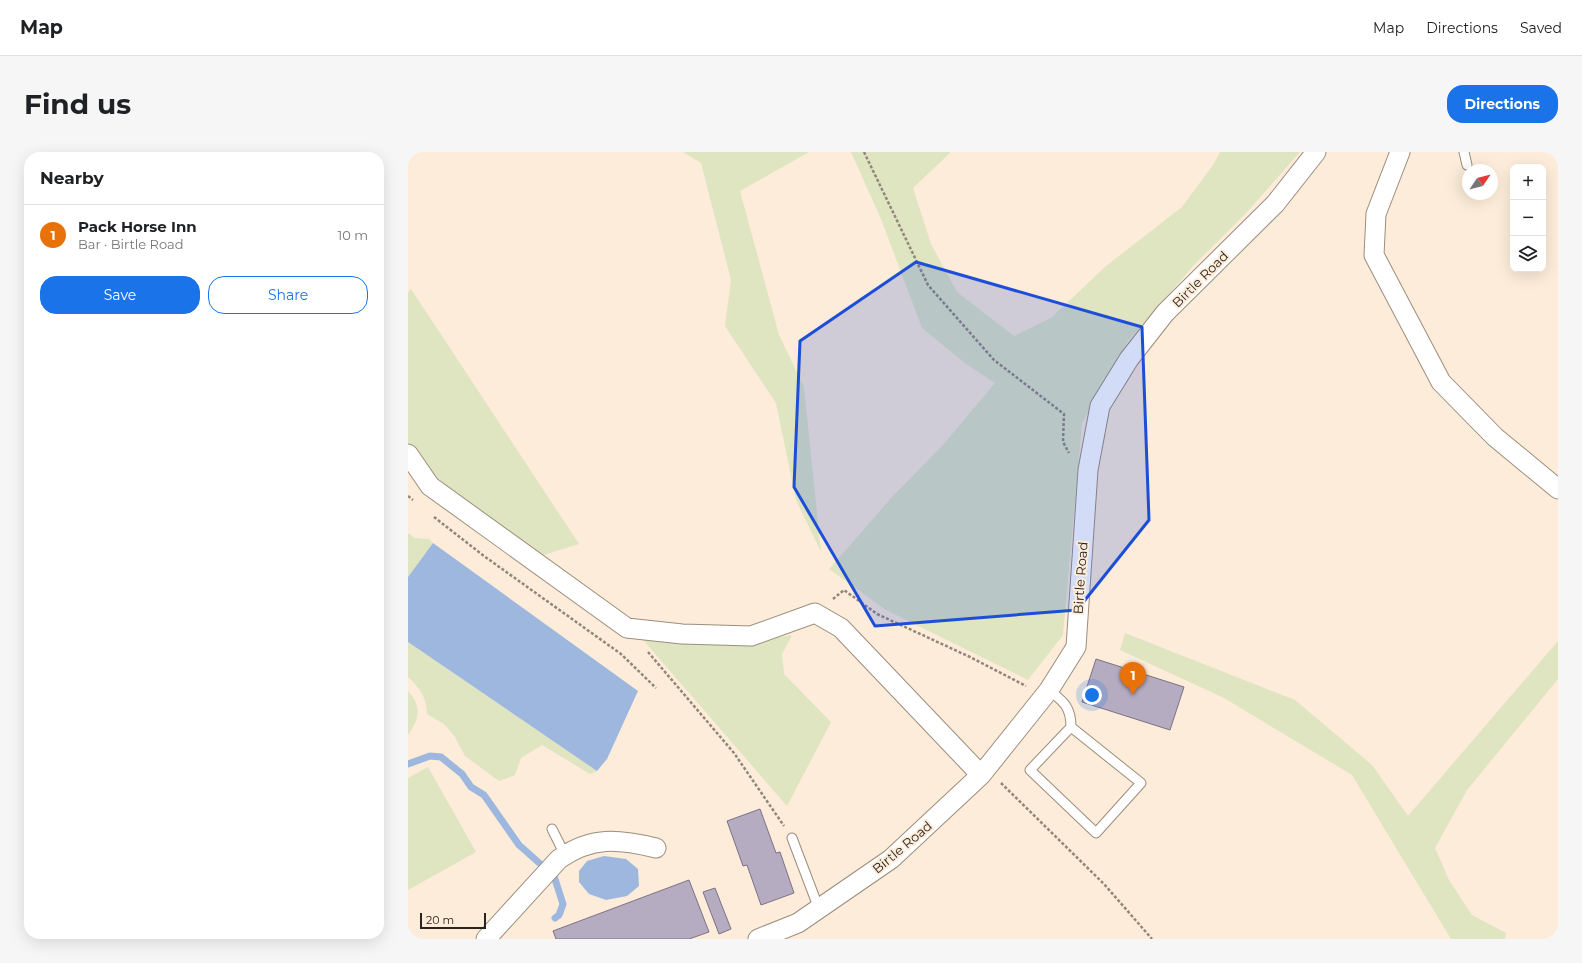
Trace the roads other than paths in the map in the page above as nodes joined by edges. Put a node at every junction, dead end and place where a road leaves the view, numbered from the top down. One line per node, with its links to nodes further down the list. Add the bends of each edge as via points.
1 (1316, 152): 7 (street, Birtle Road, via 1275,204 1165,313 1129,359 1100,406 1088,470 1076,647)
2 (1400, 152): 6 (street, via 1376,214 1374,255 1441,382 1495,437)
3 (1464, 152): 4 (lane)
4 (1467, 164)
5 (408, 454): 9 (street, via 430,486 628,628 682,634 751,636 815,613 841,628)
6 (1558, 489)
7 (1047, 693): 8 (lane, via 1064,702 1071,715); 9 (street, Birtle Road)
8 (1071, 727): 8 (lane, via 1141,783 1096,832 1030,770)
9 (984, 772): 14 (street, Birtle Road, via 891,859)
10 (552, 829): 13 (lane)
11 (792, 838): 14 (lane)
12 (656, 848): 13 (street, via 606,840 580,847)
13 (562, 857): 15 (street)
14 (819, 909): 16 (street, Birtle Road, via 798,923)
15 (486, 939)
16 (758, 939)

